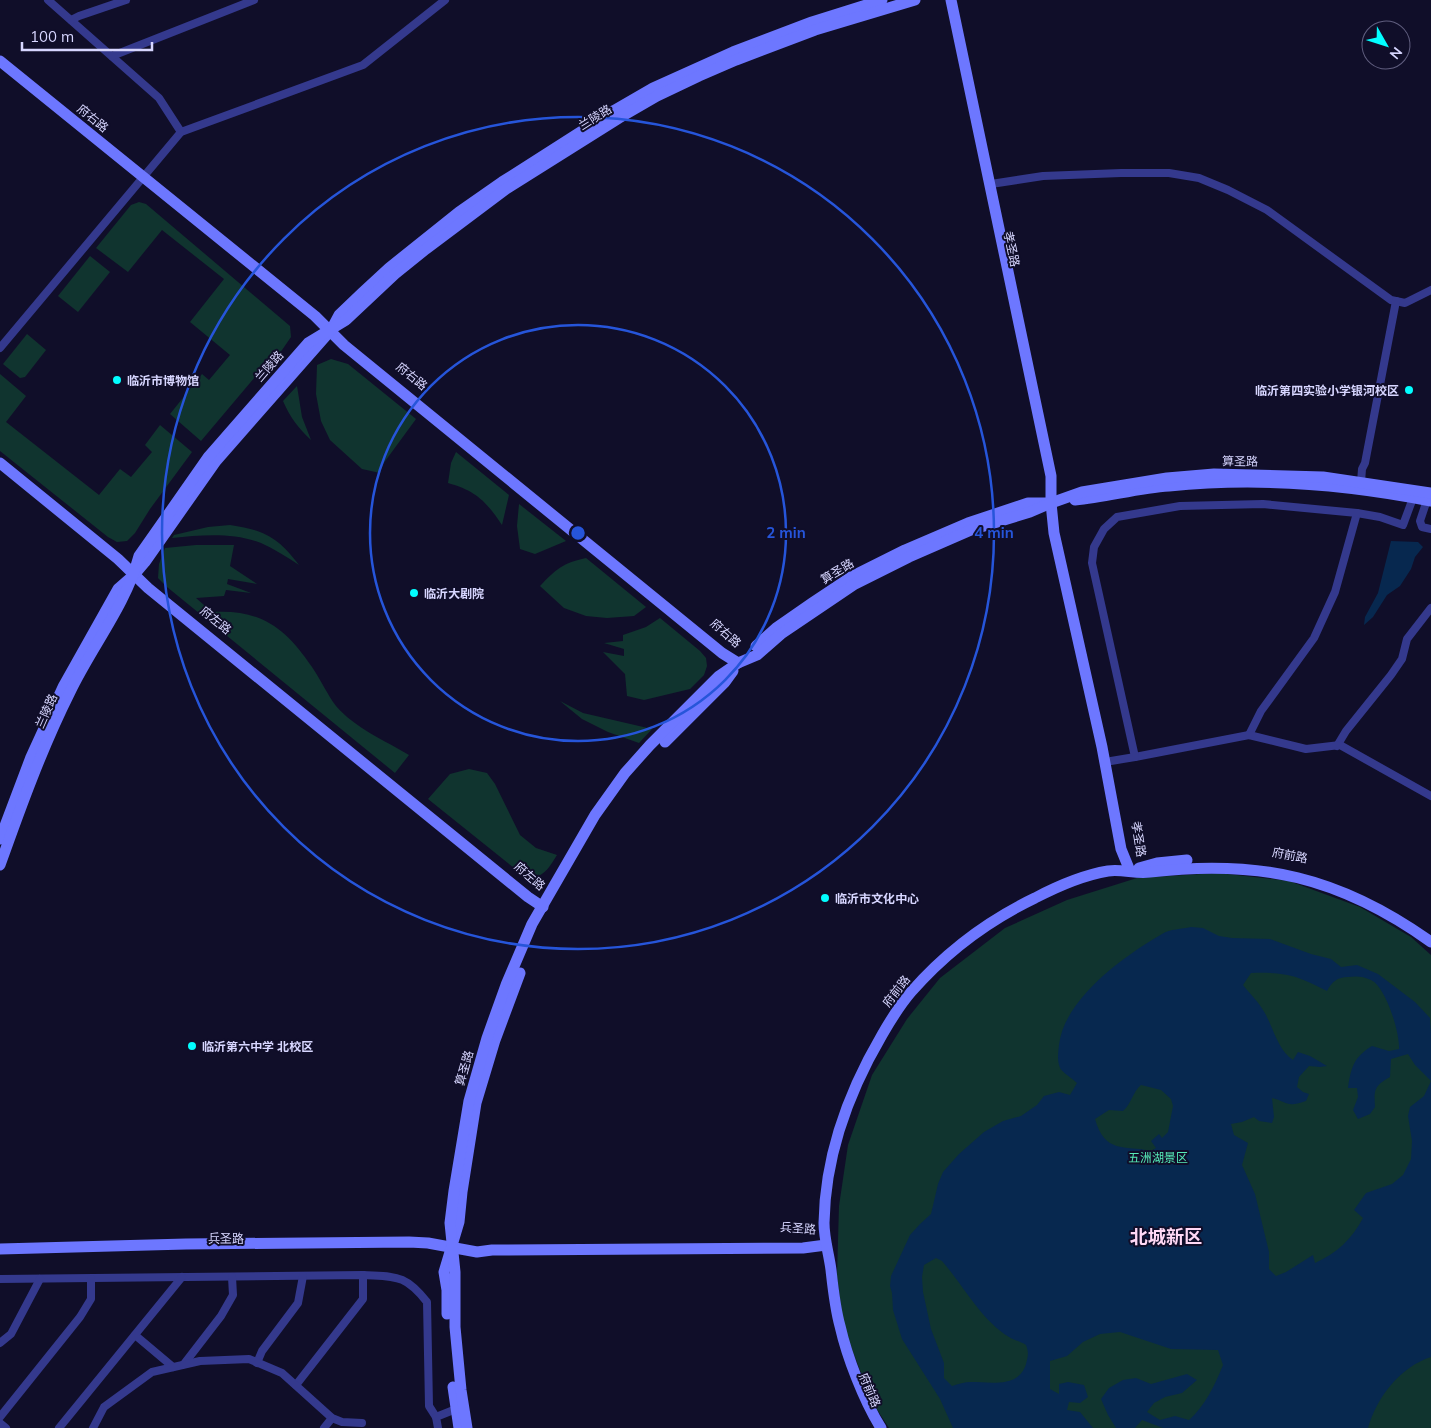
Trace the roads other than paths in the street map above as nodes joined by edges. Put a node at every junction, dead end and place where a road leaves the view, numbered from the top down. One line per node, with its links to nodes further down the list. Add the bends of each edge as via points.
1 (48, 0): 8 (street)
2 (126, 0): 8 (street)
3 (254, 0): 9 (street)
4 (445, 0): 12 (street, via 363,65)
5 (882, 0): 17 (main road, 兰陵路, via 733,52 653,88 615,110 502,182 436,230 339,314)
6 (915, 0): 17 (main road, 兰陵路, via 849,18 778,43 657,96 492,199 426,248 346,320)
7 (949, 0): 14 (main road, 孝圣路); 24 (main road, 孝圣路, via 948,10)
8 (71, 20): 9 (street)
9 (112, 56): 12 (street, via 159,98)
10 (0, 61): 13 (main road, 府右路)
11 (0, 67): 13 (main road, 府右路)
12 (181, 132): 13 (street)
13 (141, 178): 17 (main road, 府右路, via 312,319); 18 (street)
14 (990, 184): 16 (street, via 1043,176 1121,173 1169,173 1199,178 1267,210); 24 (main road, 孝圣路, via 1052,476)
15 (1431, 290): 16 (street, via 1404,303)
16 (1396, 301): 21 (street)
17 (330, 330): 27 (main road, 兰陵路, via 308,343 209,456 139,556); 29 (main road, 府右路, via 726,649)
18 (0, 348)
19 (0, 463): 27 (main road, 府左路)
20 (0, 469): 27 (main road, 府左路)
21 (1361, 482): 23 (main road, 算圣路); 24 (main road, 算圣路, via 1323,477 1214,474 1118,485 1082,492)
22 (1413, 498): 23 (main road, 算圣路); 24 (main road, 算圣路, via 1322,485 1215,482); 25 (street, via 1403,526)
23 (1430, 498): 26 (street, via 1420,521 1422,527)
24 (1051, 503): 29 (main road, 算圣路, via 1028,502 968,523 852,577 776,628); 33 (main road, 孝圣路); 37 (main road, 孝圣路, via 1054,532 1102,747 1121,849)
25 (1357, 513): 30 (street, via 1335,592 1314,638 1261,711); 32 (street, via 1263,504 1180,506 1117,517 1104,530 1094,547 1092,563)
26 (1431, 529)
27 (134, 575): 35 (main road, 兰陵路, via 118,589 63,687 31,757); 36 (main road, 兰陵路, via 70,690 39,760); 38 (main road, 府左路)
28 (1431, 608): 31 (street, via 1407,639 1402,659)
29 (738, 664): 38 (main road, 算圣路, via 719,676 626,773 596,815)
30 (1250, 735): 31 (street, via 1306,748); 32 (street)
31 (1337, 746): 34 (street)
32 (1135, 757): 33 (street)
33 (1111, 761): 37 (main road, 孝圣路)
34 (1431, 796)
35 (0, 839)
36 (0, 865)
37 (1130, 871): 39 (main road, 府前路, via 1157,863 1188,860 1239,860 1294,869 1356,889); 40 (main road, 府前路, via 1238,868 1293,876 1353,896); 41 (main road, 府前路, via 1108,871 1056,887 1003,914 966,939 909,994 866,1062 838,1131 826,1190)
38 (543, 907): 42 (main road, 算圣路, via 476,1103)
39 (1431, 933)
40 (1431, 942)
41 (826, 1244): 42 (main road, 兵圣路, via 784,1240 499,1242); 71 (main road, 府前路, via 823,1261 832,1328); 72 (main road, 府前路, via 839,1326 862,1389)
42 (452, 1246): 43 (main road, 兵圣路, via 400,1242); 44 (main road, 兵圣路, via 427,1250); 58 (main road, 算圣路, via 444,1272); 70 (main road, 算圣路, via 456,1336)
43 (0, 1249)
44 (0, 1256)
45 (363, 1275): 46 (street); 57 (street, via 363,1299); 60 (street, via 399,1277 427,1302 429,1406)
46 (303, 1276): 48 (street); 54 (street, via 298,1303 262,1350)
47 (182, 1277): 48 (street); 51 (street); 52 (street)
48 (232, 1277): 55 (street, via 233,1295)
49 (0, 1279): 50 (street)
50 (40, 1279): 51 (street); 53 (street, via 11,1334)
51 (91, 1279): 59 (street, via 91,1299 80,1317)
52 (135, 1334): 56 (street); 65 (street)
53 (0, 1343)
54 (257, 1363): 55 (street, via 248,1359 200,1360); 57 (street, via 282,1373)
55 (184, 1364): 56 (street)
56 (173, 1367): 66 (street, via 152,1372 104,1407)
57 (296, 1385): 61 (street)
58 (456, 1409): 60 (street); 69 (main road, 算圣路)
59 (0, 1417)
60 (436, 1417): 68 (street)
61 (332, 1418): 63 (street); 67 (street)
62 (0, 1423): 64 (street)
63 (362, 1423)
64 (6, 1428)
65 (59, 1428)
66 (93, 1428)
67 (324, 1428)
68 (438, 1428)
69 (459, 1428)
70 (467, 1428)
71 (872, 1428)
72 (881, 1428)

